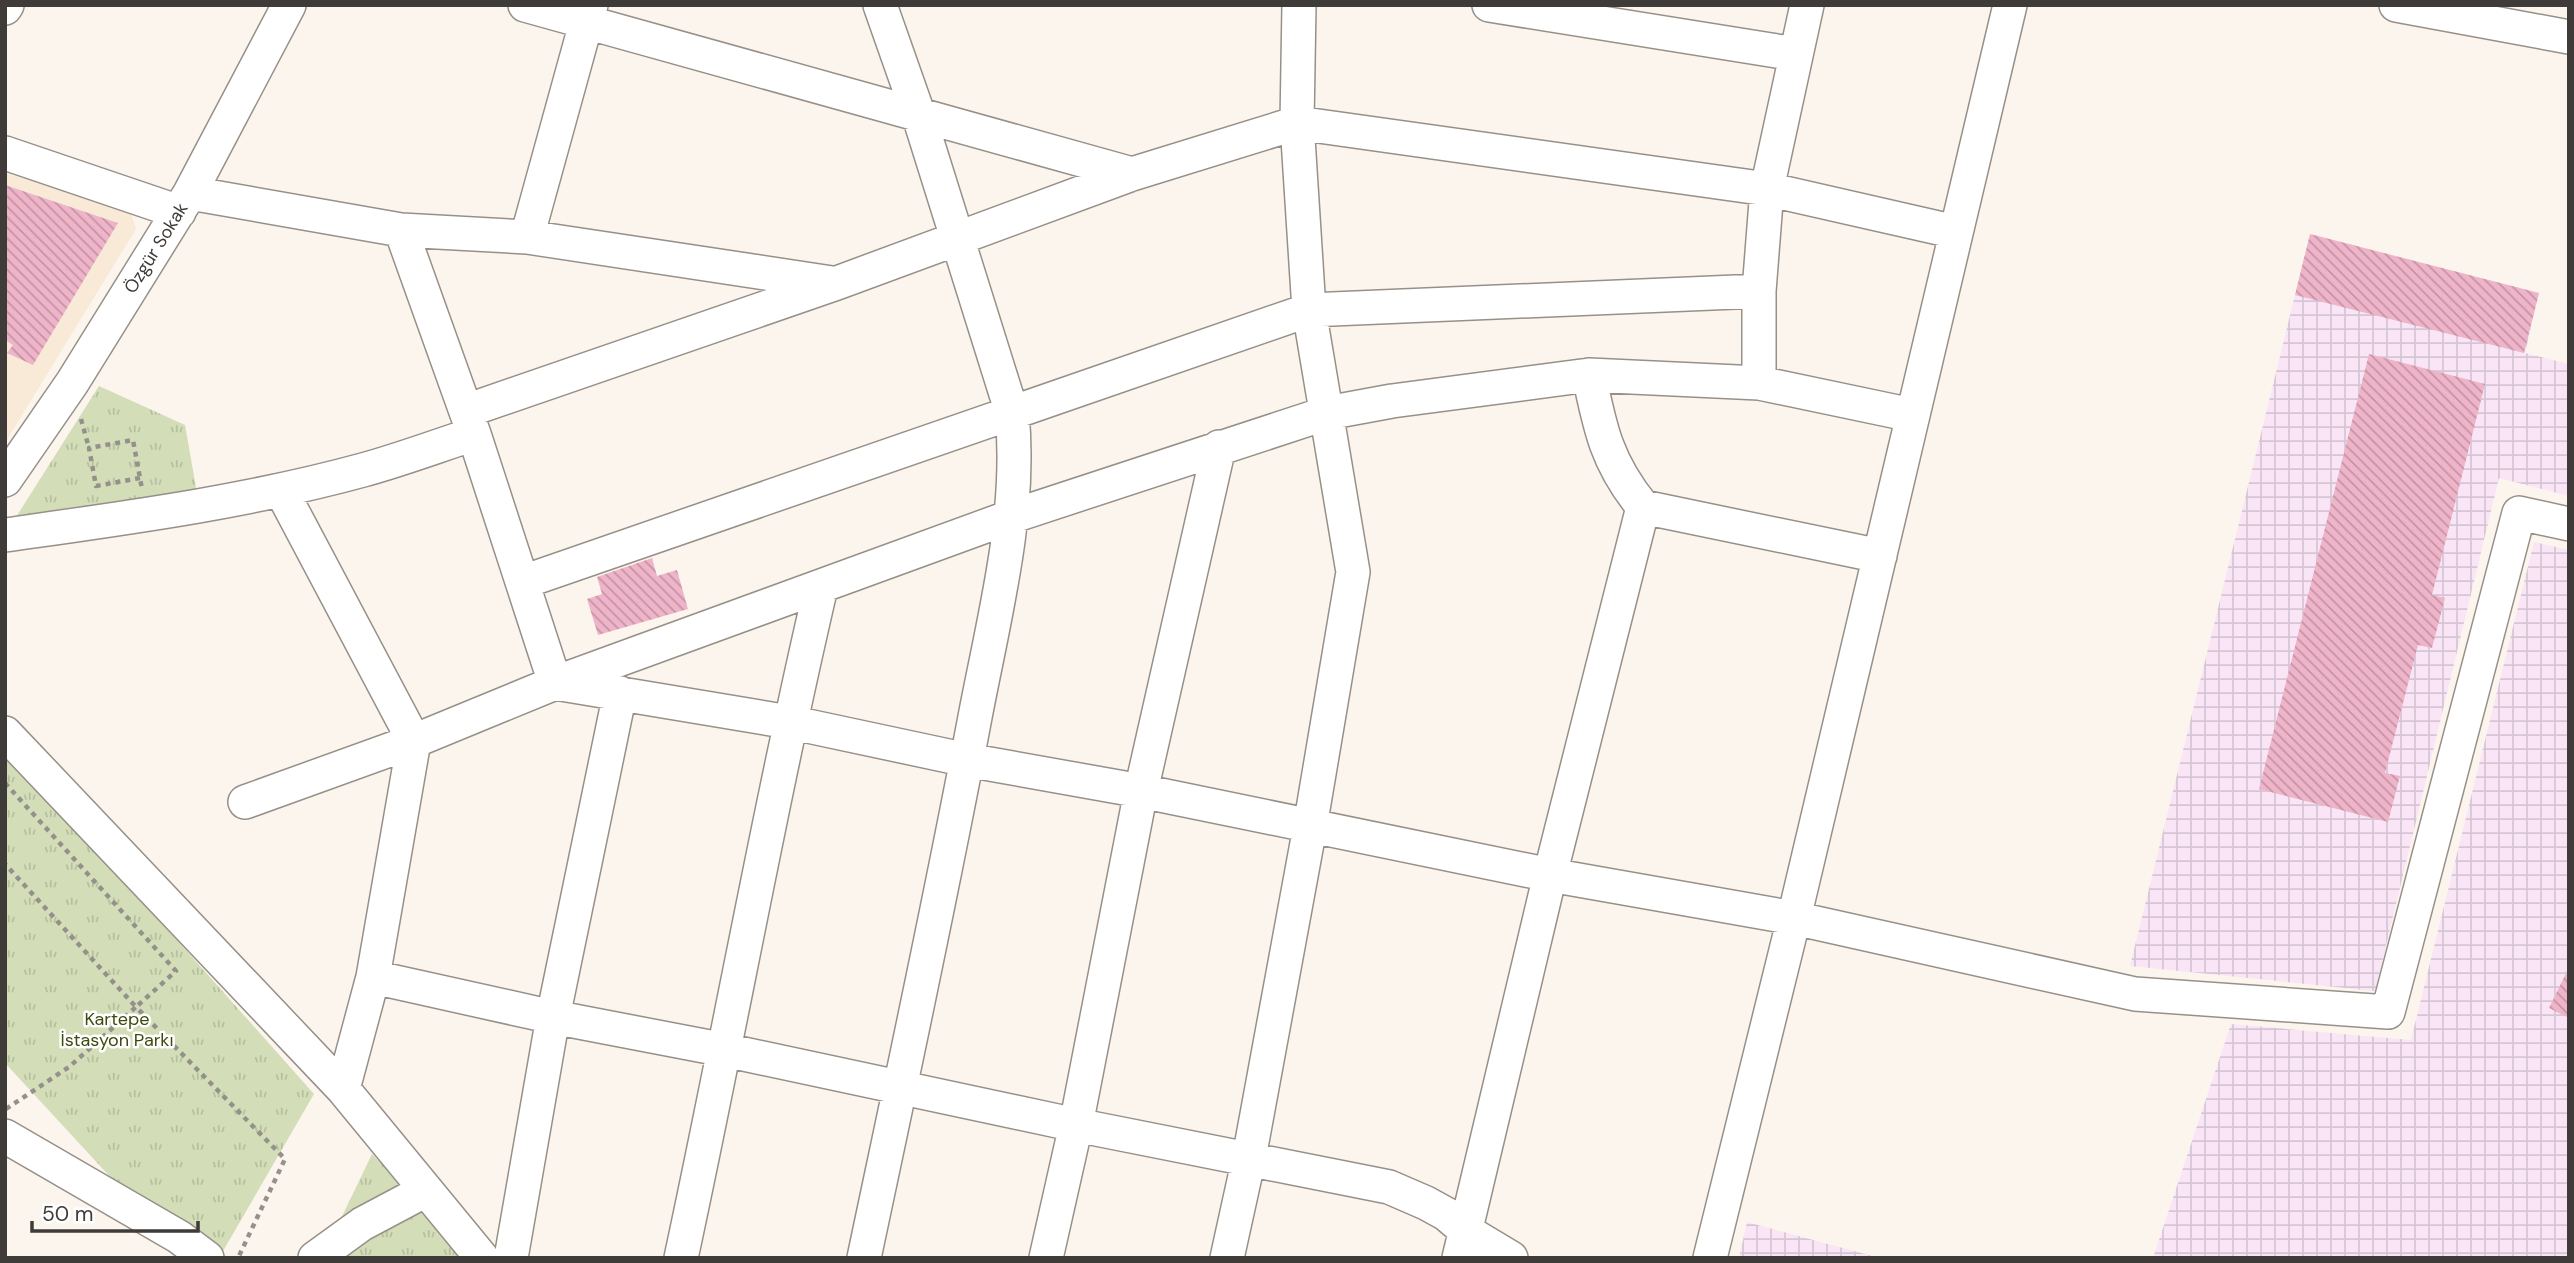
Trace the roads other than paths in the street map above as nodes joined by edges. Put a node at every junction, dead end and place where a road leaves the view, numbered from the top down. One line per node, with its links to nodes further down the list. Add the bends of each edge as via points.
1 (289, 5): 17 (street, Özgür Sokak)
2 (525, 5): 9 (street)
3 (880, 5): 12 (street)
4 (1299, 5): 13 (street)
5 (1489, 5): 11 (street)
6 (1807, 5): 11 (street)
7 (2010, 5): 19 (street)
8 (2396, 5): 10 (street)
9 (589, 14): 12 (street); 20 (street)
10 (2569, 37)
11 (1796, 54): 16 (street)
12 (918, 113): 15 (street); 21 (street)
13 (1297, 123): 15 (street); 16 (street); 24 (street)
14 (5, 153): 17 (street)
15 (1132, 174): 21 (street)
16 (1767, 189): 19 (street); 23 (street)
17 (184, 202): 18 (street); 32 (street, Özgür Sokak, via 72,383)
18 (401, 230): 20 (street); 30 (street)
19 (1956, 232): 29 (street)
20 (527, 237): 22 (street)
21 (959, 239): 22 (street); 27 (street)
22 (837, 283): 30 (street)
23 (1759, 291): 24 (street); 26 (street)
24 (1309, 310): 27 (street); 28 (street)
25 (1590, 374): 26 (street); 28 (street); 34 (street, via 1608,450 1618,473)
26 (1759, 383): 29 (street)
27 (1013, 413): 35 (street, via 1016,464); 39 (street)
28 (1326, 413): 31 (street); 49 (street, via 1353,572)
29 (1912, 415): 38 (street)
30 (470, 422): 33 (street, via 364,470); 39 (street)
31 (1219, 447): 35 (street); 47 (street)
32 (5, 480)
33 (281, 490): 37 (street); 45 (street)
34 (1643, 507): 38 (street); 50 (street)
35 (1010, 517): 40 (street); 46 (street)
36 (2569, 524): 51 (street, via 2519,513 2388,1012 2135,994)
37 (5, 535)
38 (1880, 556): 51 (street)
39 (523, 582): 41 (street)
40 (821, 587): 41 (street); 43 (street)
41 (555, 683): 42 (street); 45 (street)
42 (620, 692): 43 (street); 53 (street)
43 (789, 722): 46 (street); 54 (street)
44 (5, 733): 56 (street)
45 (414, 741): 48 (street); 52 (street)
46 (967, 760): 47 (street); 55 (street)
47 (1141, 791): 49 (street); 57 (street)
48 (245, 802)
49 (1310, 827): 50 (street); 59 (street)
50 (1550, 875): 51 (street); 61 (street)
51 (1794, 918): 71 (street)
52 (373, 977): 53 (street); 56 (street)
53 (553, 1017): 54 (street); 65 (street)
54 (725, 1050): 55 (street); 66 (street)
55 (900, 1088): 57 (street); 67 (street)
56 (343, 1089): 60 (street)
57 (1076, 1125): 59 (street); 68 (street)
58 (5, 1136): 62 (street, via 179,1237)
59 (1249, 1158): 61 (street, via 1389,1187 1446,1214); 69 (street)
60 (426, 1190): 63 (street, via 362,1224); 64 (street)
61 (1463, 1244): 70 (street)
62 (207, 1258)
63 (315, 1258)
64 (482, 1258)
65 (511, 1258)
66 (681, 1258)
67 (864, 1258)
68 (1046, 1258)
69 (1227, 1258)
70 (1511, 1258)
71 (1710, 1258)

